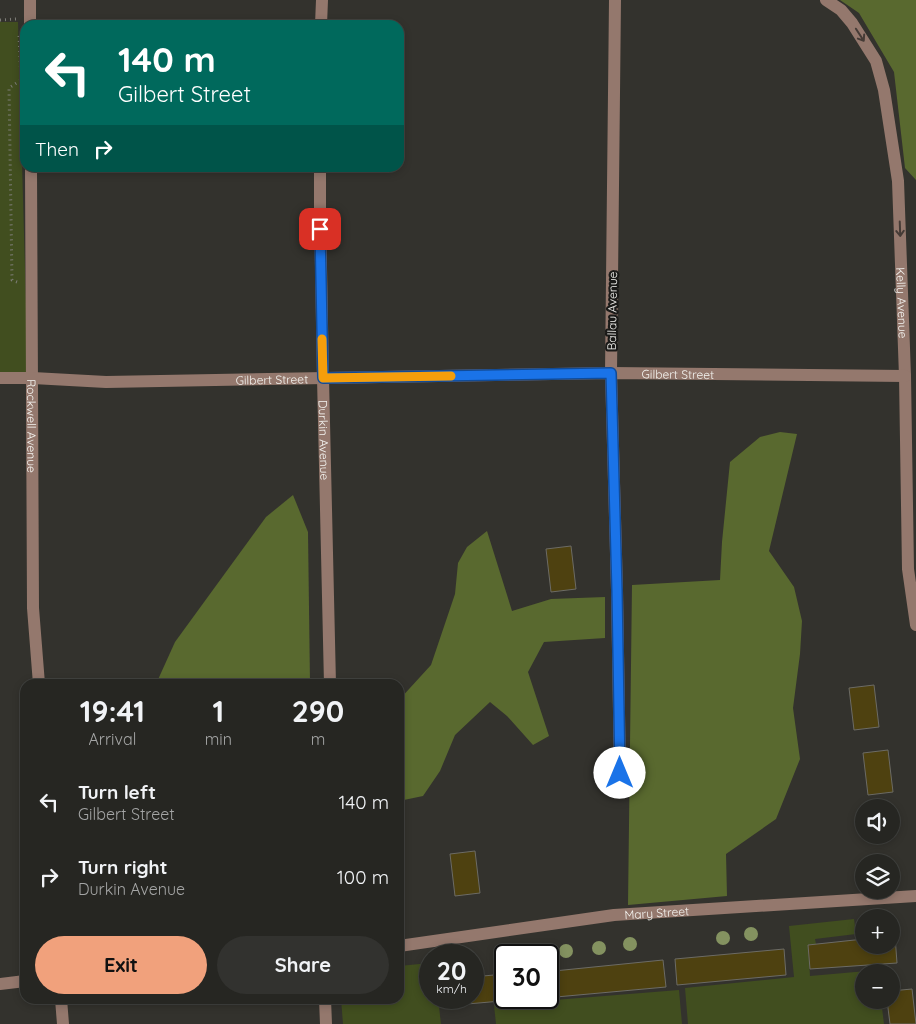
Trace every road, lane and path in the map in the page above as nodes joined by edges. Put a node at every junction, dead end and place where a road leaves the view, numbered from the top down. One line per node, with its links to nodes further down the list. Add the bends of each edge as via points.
1 (30, 0): 5 (street)
2 (322, 0): 6 (street)
3 (615, 0): 9 (street, Ballau Avenue)
4 (826, 0): 10 (street, Kelly Avenue, one-way to 10, via 841,10 861,36 876,61 884,90 898,181)
5 (30, 20)
6 (321, 20)
7 (31, 172): 12 (street, Rockwell Avenue)
8 (320, 172): 13 (street, Durkin Avenue)
9 (611, 373): 10 (street, Gilbert Street); 13 (street, Gilbert Street); 17 (street, Ballau Avenue)
10 (905, 376): 14 (street, Kelly Avenue, via 908,569)
11 (0, 378): 12 (street, Gilbert Street)
12 (33, 378): 13 (street, Gilbert Street, via 106,382); 15 (street, Rockwell Avenue, via 33,608)
13 (323, 378): 16 (street, Durkin Avenue)
14 (916, 626)
15 (38, 679)
16 (330, 679)
17 (620, 773)
18 (916, 896): 19 (street, Mary Street, via 614,915)
19 (404, 945)
20 (20, 982): 21 (street)
21 (0, 984)
22 (61, 1004): 24 (street)
23 (325, 1004): 25 (street)
24 (63, 1024)
25 (326, 1024)

